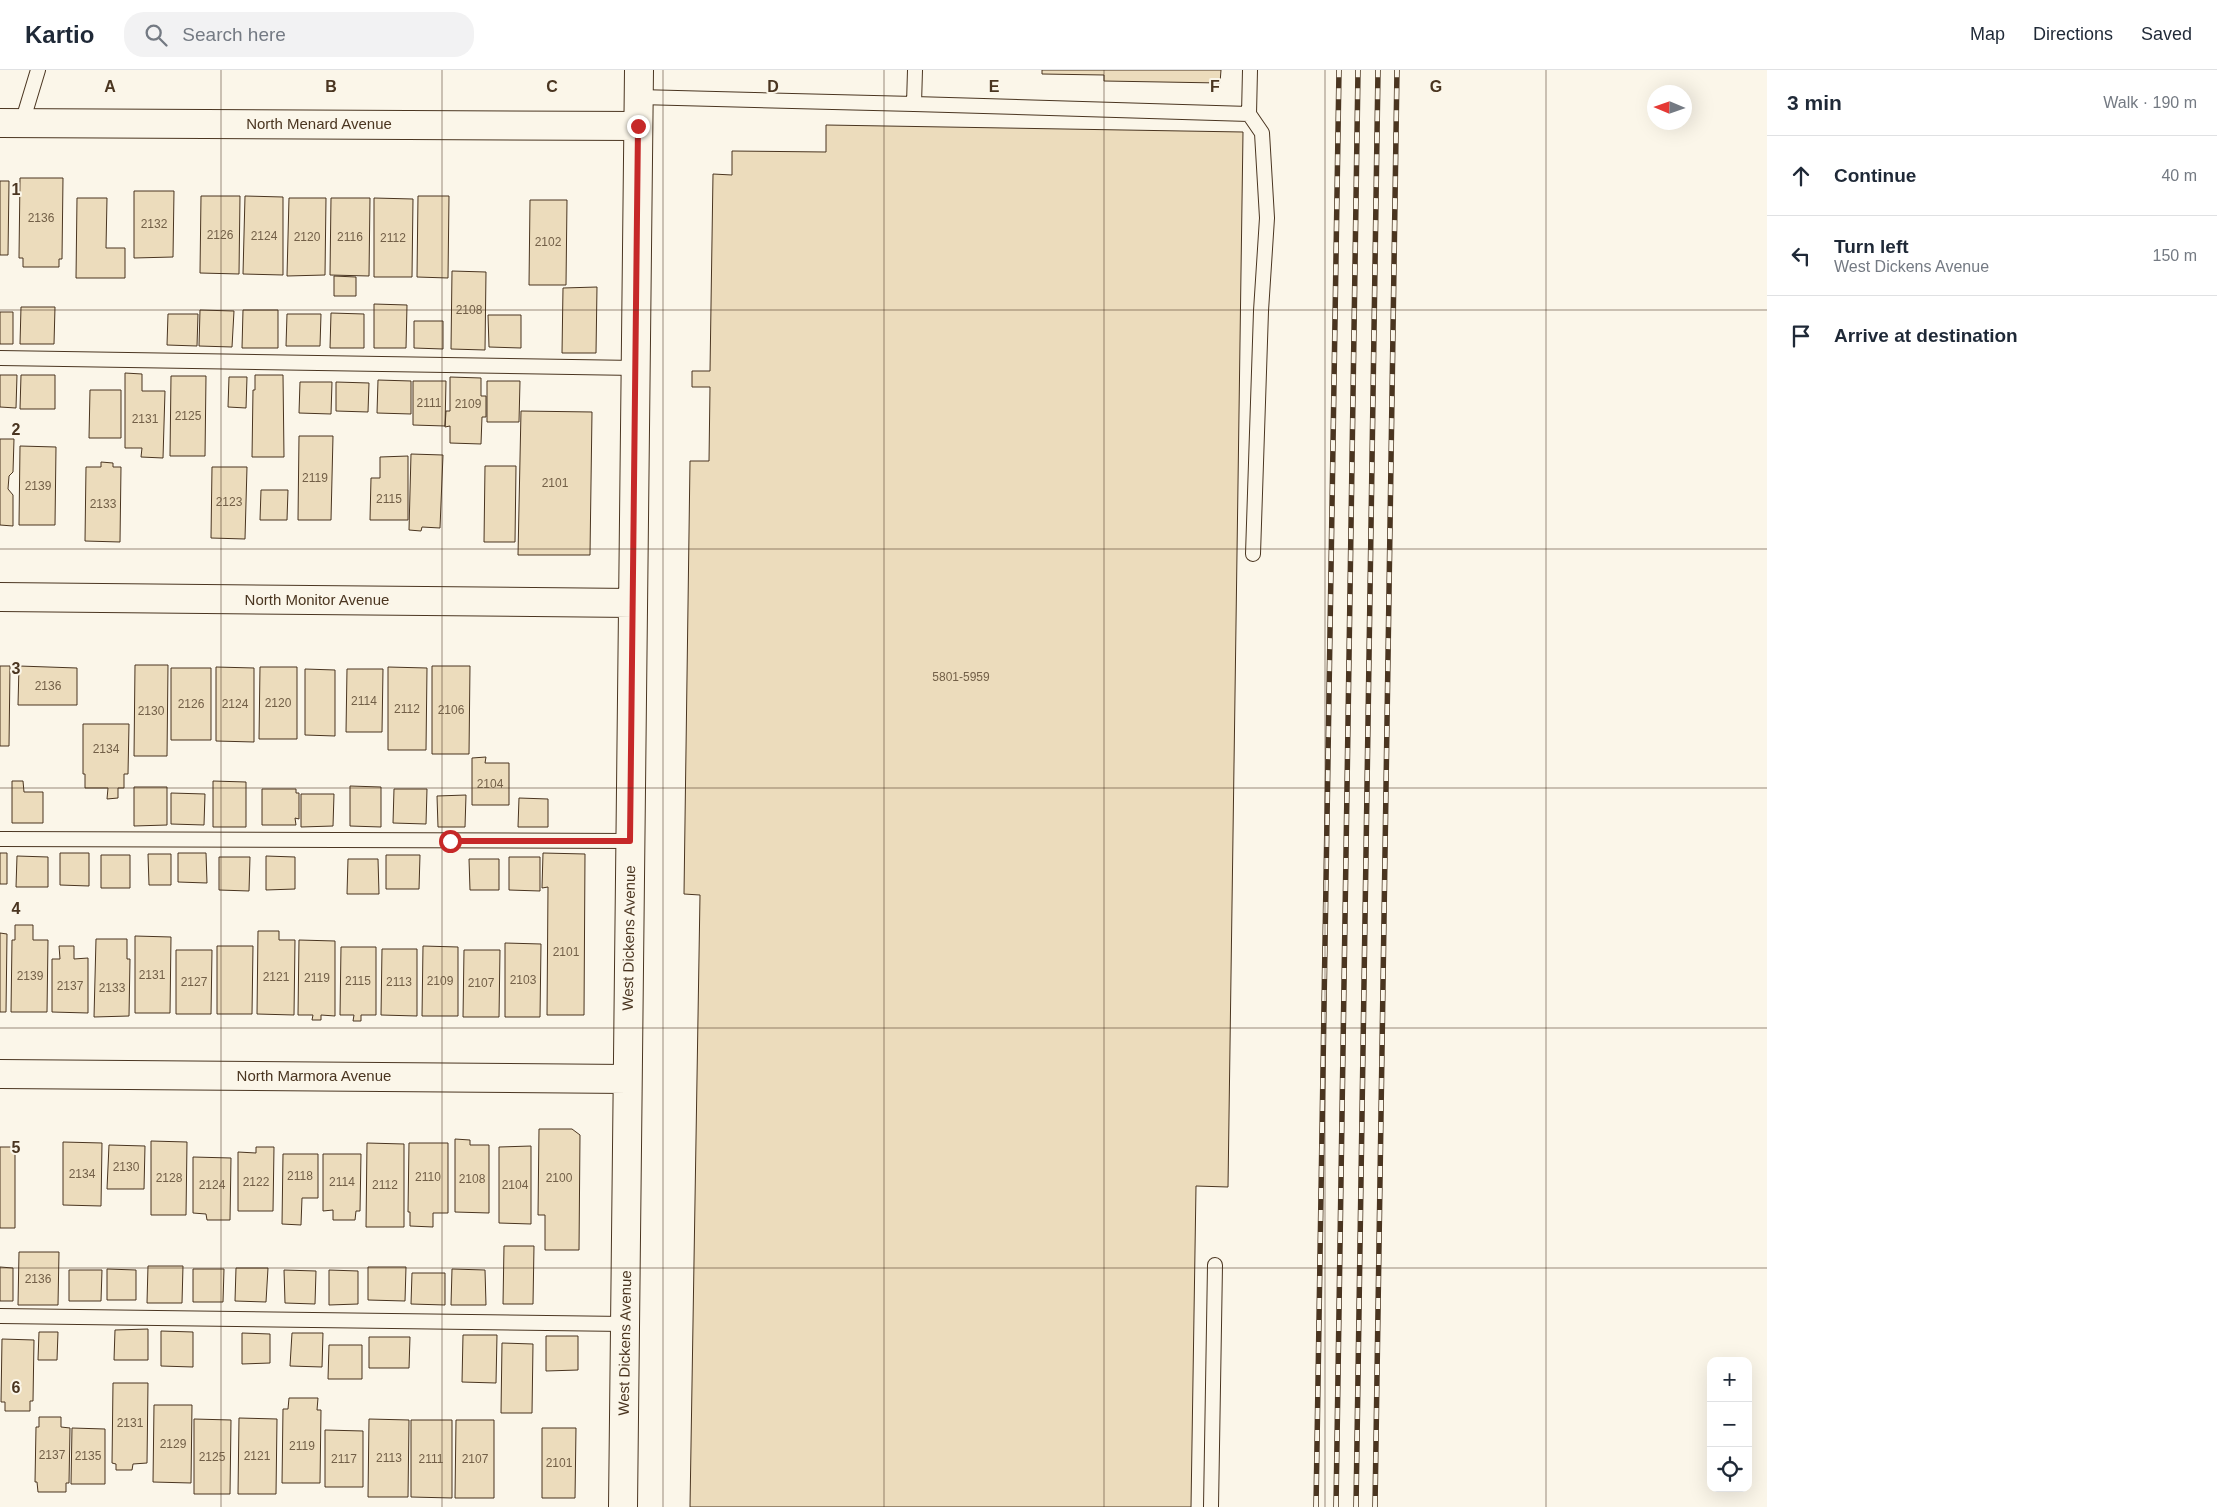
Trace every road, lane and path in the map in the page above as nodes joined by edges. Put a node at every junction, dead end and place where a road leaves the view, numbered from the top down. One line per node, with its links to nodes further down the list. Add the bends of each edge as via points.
1 (38, 70): 8 (lane)
2 (639, 70): 5 (street, West Dickens Avenue)
3 (915, 70): 6 (lane)
4 (1250, 70): 7 (lane)
5 (639, 98): 6 (lane); 9 (street, West Dickens Avenue)
6 (914, 104): 7 (lane)
7 (1249, 114): 12 (lane, via 1262,133 1267,218)
8 (11, 123): 9 (street, North Menard Avenue)
9 (638, 126): 11 (street, West Dickens Avenue)
10 (0, 358): 11 (lane)
11 (636, 368): 14 (street, West Dickens Avenue)
12 (1253, 554)
13 (0, 597): 14 (street, North Monitor Avenue)
14 (633, 603): 16 (street, West Dickens Avenue)
15 (0, 838): 16 (lane)
16 (630, 841): 18 (street, West Dickens Avenue)
17 (0, 1074): 18 (street, North Marmora Avenue)
18 (627, 1079): 21 (street, West Dickens Avenue)
19 (1215, 1265): 23 (lane)
20 (0, 1316): 21 (lane)
21 (625, 1324): 22 (street, West Dickens Avenue)
22 (623, 1507)
23 (1211, 1507)

